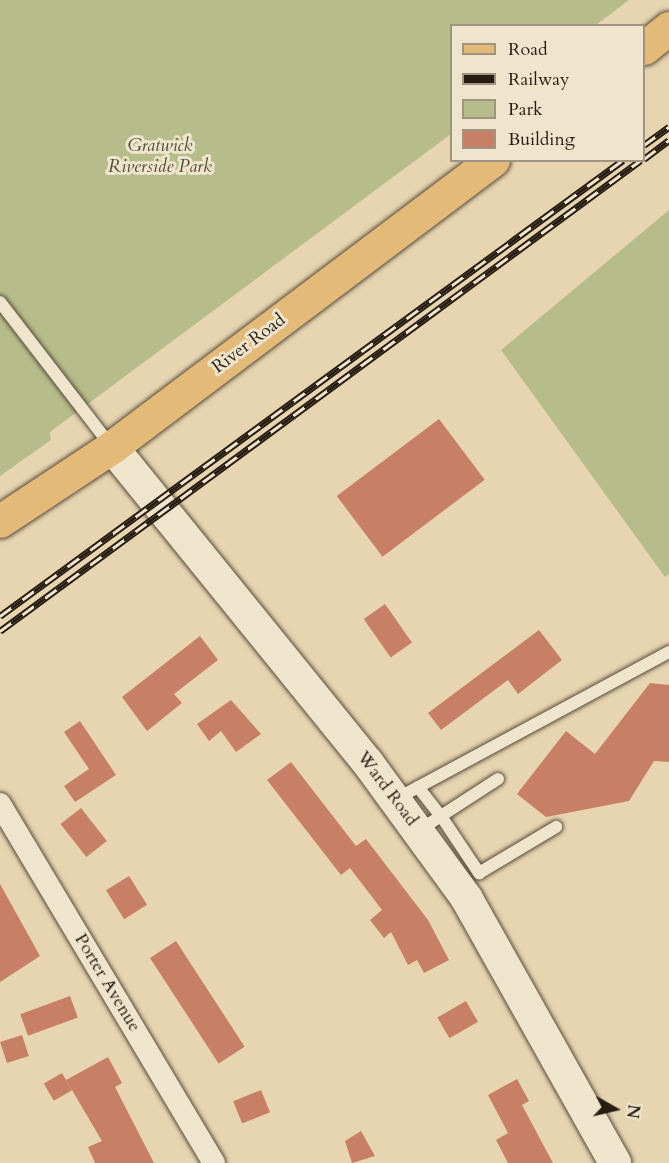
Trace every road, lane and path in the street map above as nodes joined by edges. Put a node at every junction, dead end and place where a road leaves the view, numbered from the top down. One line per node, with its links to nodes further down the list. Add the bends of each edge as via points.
1 (669, 28): 2 (main road)
2 (645, 47)
3 (490, 162): 5 (main road, River Road)
4 (0, 302): 5 (lane)
5 (112, 447): 6 (main road, River Road); 9 (main road, Ward Road)
6 (0, 521)
7 (669, 652): 9 (lane)
8 (498, 778): 11 (lane)
9 (406, 793): 11 (main road, Ward Road)
10 (0, 804): 14 (street, Porter Avenue)
11 (430, 824): 13 (main road, Ward Road)
12 (556, 827): 13 (lane)
13 (468, 879): 15 (main road, Ward Road)
14 (214, 1163)
15 (615, 1163)

